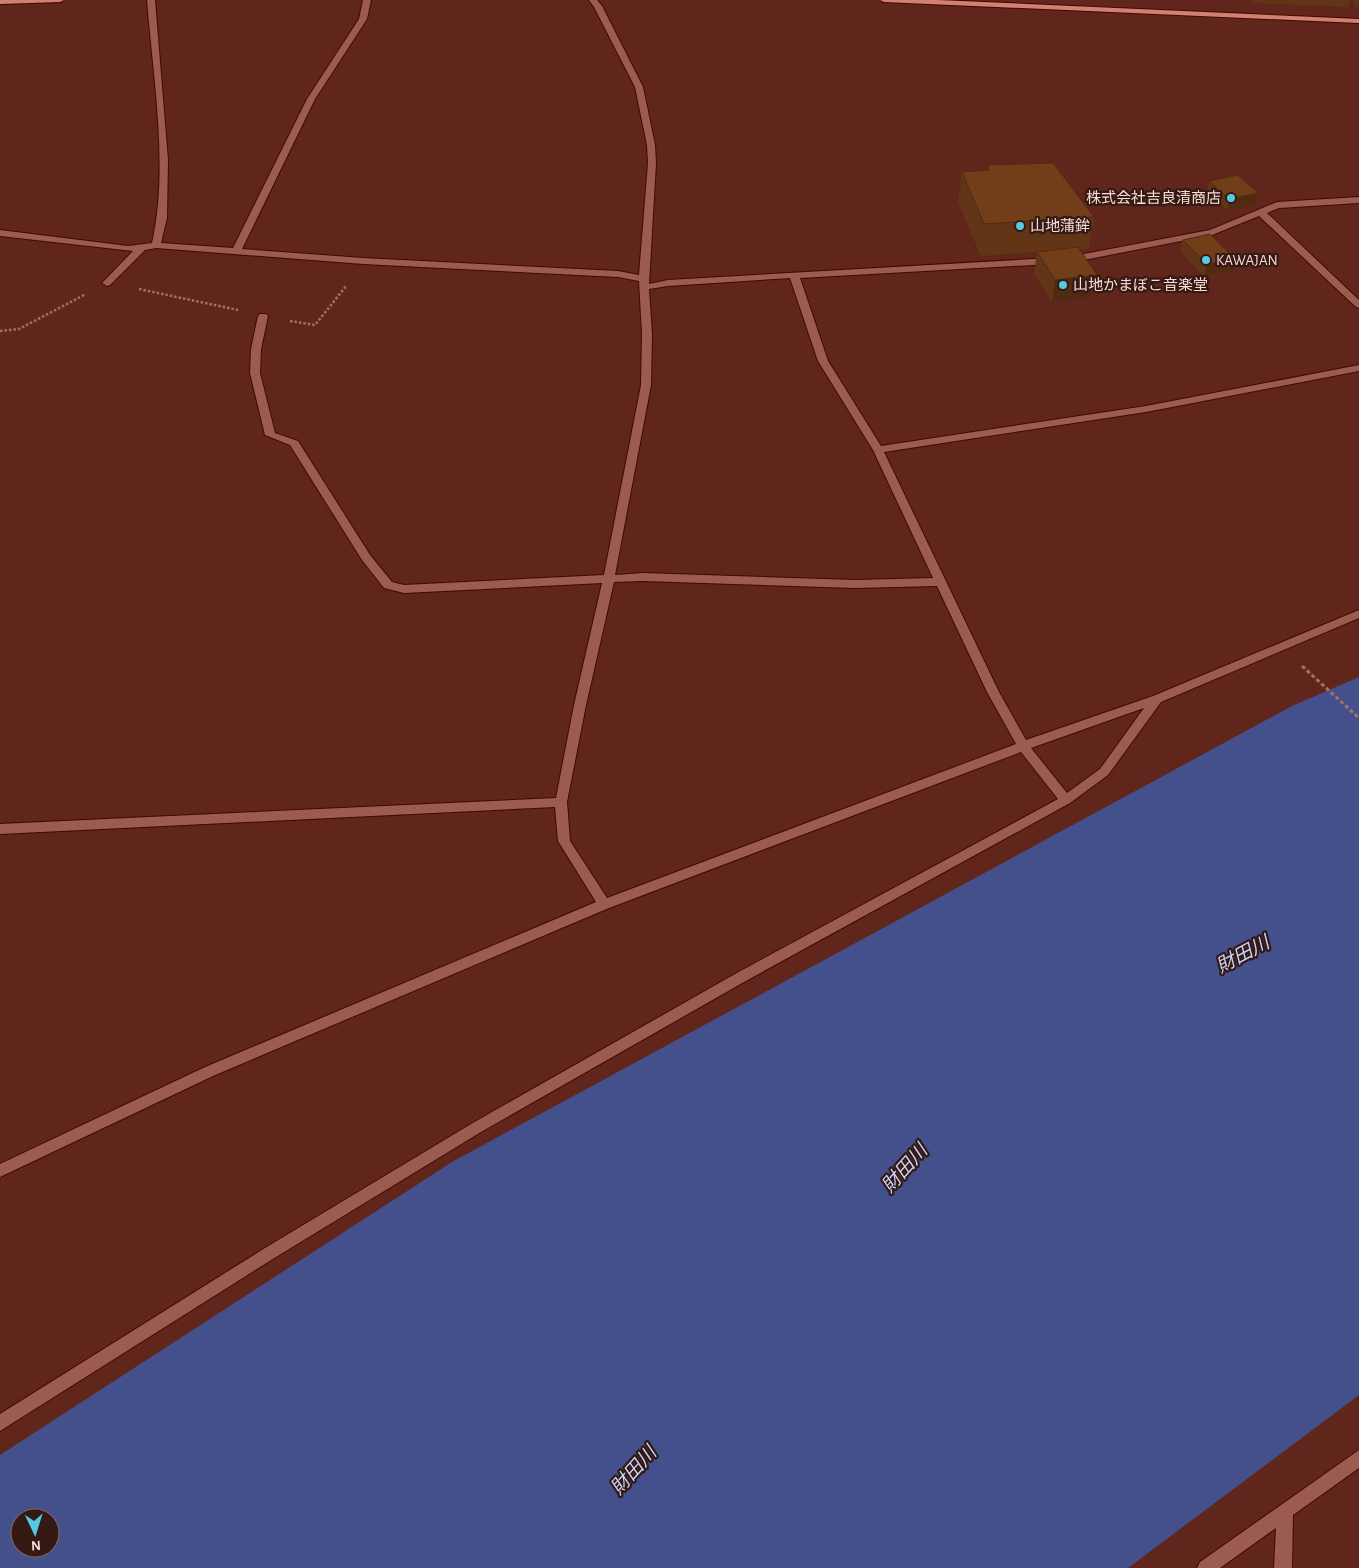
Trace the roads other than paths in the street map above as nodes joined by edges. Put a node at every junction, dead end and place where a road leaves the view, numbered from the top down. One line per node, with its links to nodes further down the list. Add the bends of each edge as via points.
1 (60, 0): 6 (main road)
2 (151, 0): 12 (street, via 164,160 162,218)
3 (367, 0): 14 (street, via 363,19 310,99)
4 (593, 0): 17 (street, via 639,88 651,145)
5 (884, 0): 7 (main road)
6 (0, 2)
7 (953, 2): 8 (main road)
8 (1359, 21)
9 (1359, 200): 10 (street, via 1277,205)
10 (1262, 213): 15 (street, via 1212,232 1068,260); 18 (street)
11 (0, 233): 13 (street)
12 (156, 244): 13 (street); 14 (street)
13 (142, 248): 16 (street)
14 (237, 250): 17 (street, via 363,261 618,274)
15 (794, 275): 17 (street); 21 (street, via 823,360)
16 (108, 283)
17 (645, 283): 22 (street, via 646,385)
18 (1359, 304)
19 (263, 316): 22 (street, via 255,373 270,435 294,443 366,557 388,585 404,589)
20 (1359, 368): 21 (street, via 1146,409)
21 (878, 450): 23 (street)
22 (609, 579): 23 (street, via 643,576 854,584); 28 (street)
23 (941, 582): 26 (street, via 993,692)
24 (1359, 614): 25 (street)
25 (1156, 699): 26 (street); 27 (street, via 1104,772)
26 (1023, 746): 27 (street); 30 (street)
27 (1066, 800): 32 (street, via 771,960 543,1089 279,1246)
28 (561, 802): 29 (street); 30 (street, via 564,841)
29 (0, 829)
30 (604, 904): 31 (street, via 208,1072)
31 (0, 1171)
32 (0, 1423)
33 (1359, 1458): 34 (street)
34 (1284, 1511): 35 (street); 36 (street)
35 (1206, 1568)
36 (1284, 1568)

